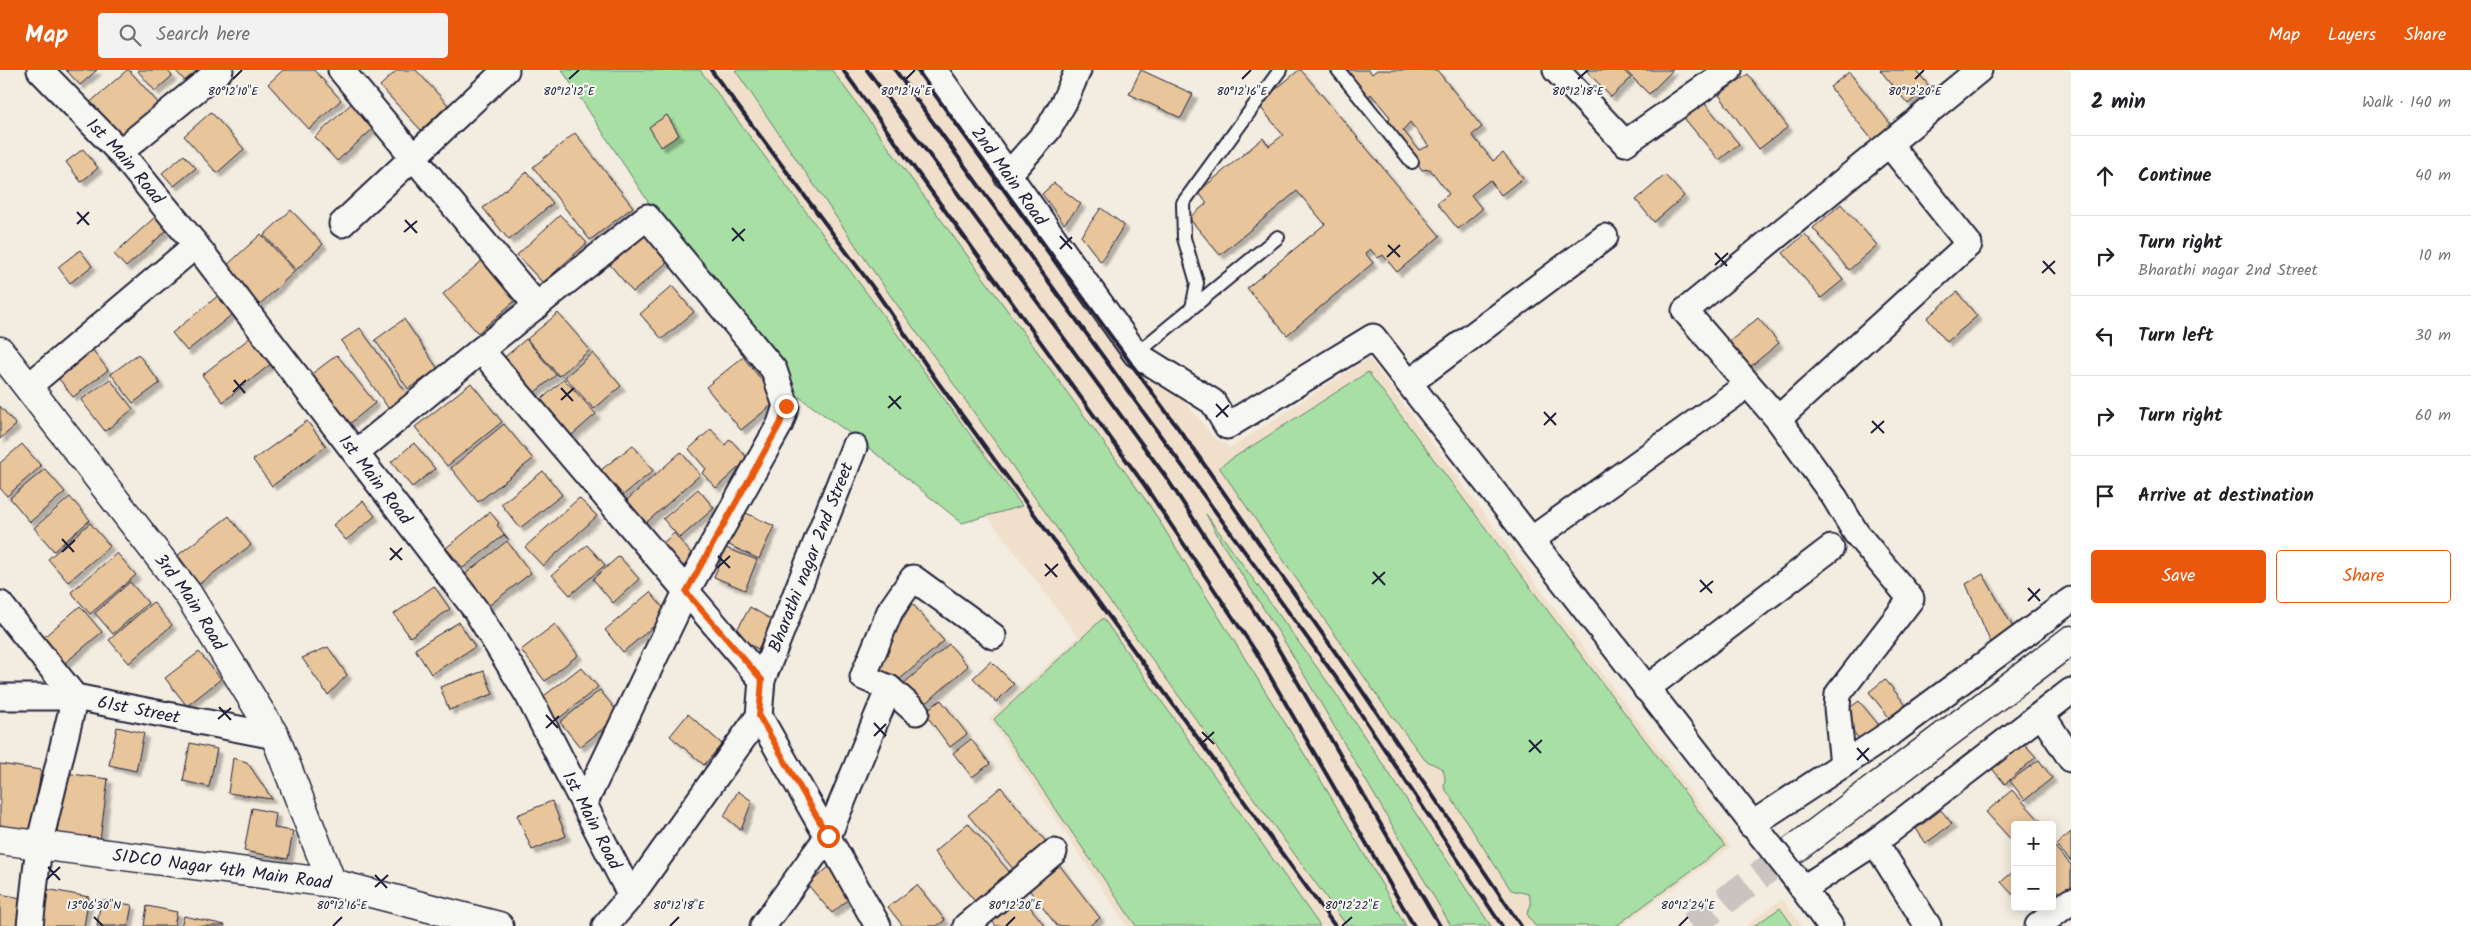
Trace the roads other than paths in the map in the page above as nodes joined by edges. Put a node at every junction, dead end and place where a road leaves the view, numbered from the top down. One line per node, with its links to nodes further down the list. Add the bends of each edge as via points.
1 (40, 70): 13 (street, 1st Main Road)
2 (220, 70): 13 (street)
3 (342, 70): 14 (street)
4 (506, 70): 14 (street)
5 (934, 70): 16 (street, 2nd Main Road)
6 (1078, 70): 16 (street, via 1048,130)
7 (1280, 70): 22 (lane, via 1183,202 1184,238 1197,284)
8 (1338, 70): 15 (lane)
9 (1556, 70): 10 (street, via 1625,143)
10 (1730, 70)
11 (1979, 70): 12 (street)
12 (1889, 144): 29 (street, via 1969,244); 29 (street, via 1685,311)
13 (120, 152): 20 (street, 1st Main Road)
14 (415, 156): 17 (street); 21 (street)
15 (1412, 162)
16 (1007, 176): 25 (street, 2nd Main Road)
17 (342, 224)
18 (1278, 237): 22 (lane)
19 (1605, 237): 26 (street)
20 (196, 245): 27 (street); 31 (street, 1st Main Road)
21 (537, 306): 23 (street); 34 (street, via 648,217 774,370 786,406 780,424)
22 (1192, 308): 25 (lane)
23 (481, 350): 31 (street); 34 (street)
24 (0, 351): 27 (street, 3rd Main Road)
25 (1136, 354): 26 (street, 2nd Main Road, via 1213,402 1227,426 1373,337)
26 (1409, 383): 32 (street)
27 (28, 386): 48 (street, 3rd Main Road, via 188,594)
28 (1735, 394): 32 (street)
29 (1778, 418): 50 (street, via 1856,533 1911,599 1838,694)
30 (854, 447): 39 (street, Bharathi nagar 2nd Street)
31 (356, 453): 51 (street, 1st Main Road, via 475,609 528,695)
32 (1531, 540): 41 (street)
33 (1831, 548): 41 (street)
34 (686, 592): 39 (street); 51 (street)
35 (2071, 600): 50 (street, via 1894,731)
36 (0, 604): 44 (street)
37 (993, 636): 40 (street, via 913,578 890,611 863,677)
38 (2071, 640): 58 (street)
39 (762, 680): 47 (street, Bharathi nagar 2nd Street)
40 (889, 688): 45 (street); 53 (street)
41 (1646, 689): 52 (street)
42 (2071, 691): 46 (street)
43 (0, 697): 44 (street, 61st Street)
44 (75, 697): 48 (street, 61st Street); 56 (street)
45 (916, 712)
46 (2042, 714): 49 (street); 55 (street)
47 (759, 716): 53 (street); 60 (street)
48 (275, 736): 59 (street, 3rd Main Road)
49 (2071, 759)
50 (1842, 765): 52 (street)
51 (584, 804): 60 (street, 1st Main Road)
52 (1756, 831): 58 (street, bridge)
53 (828, 836): 65 (street); 66 (street)
54 (0, 840): 56 (street, SIDCO Nagar 4th Main Road)
55 (1875, 842): 58 (street); 69 (street)
56 (39, 845): 59 (street, SIDCO Nagar 4th Main Road); 62 (street)
57 (1054, 852): 67 (street)
58 (1795, 872): 68 (street)
59 (332, 883): 63 (street, SIDCO Nagar 4th Main Road)
60 (631, 896): 64 (street)
61 (2071, 901): 70 (street)
62 (30, 926)
63 (499, 926)
64 (605, 926)
65 (763, 926)
66 (878, 926)
67 (966, 926)
68 (1830, 926)
69 (1928, 926)
70 (2038, 926)

